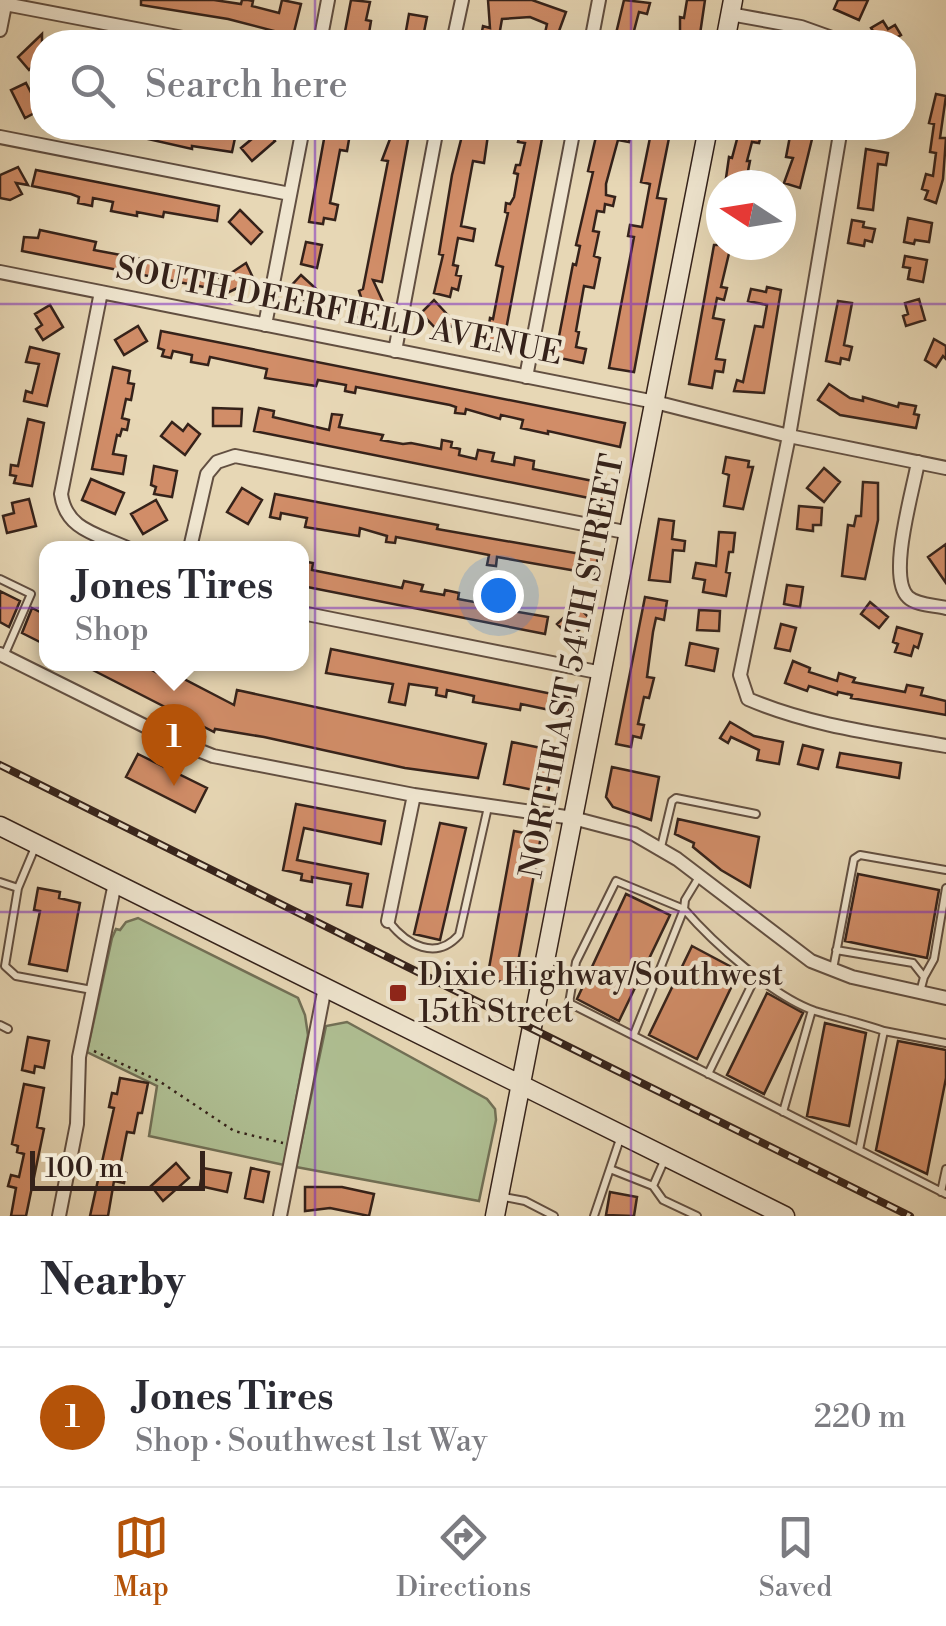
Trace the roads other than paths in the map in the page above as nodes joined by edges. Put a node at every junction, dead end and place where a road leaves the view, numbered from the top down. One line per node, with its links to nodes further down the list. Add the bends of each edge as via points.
1 (328, 0): 8 (street)
2 (462, 0): 9 (street)
3 (599, 0): 10 (street)
4 (5, 2): 6 (street); 7 (street)
5 (732, 7): 11 (street)
6 (0, 30)
7 (144, 30)
8 (322, 30)
9 (456, 30)
10 (593, 30)
11 (809, 30)
12 (0, 137): 18 (street)
13 (301, 140): 18 (street)
14 (435, 140): 22 (street)
15 (572, 140): 23 (street)
16 (706, 140): 24 (street, NORTHEAST 54TH STREET)
17 (839, 140): 25 (street)
18 (290, 194): 21 (street)
19 (0, 272): 20 (street, SOUTH DEERFIELD AVENUE)
20 (101, 292): 21 (street, SOUTH DEERFIELD AVENUE); 29 (street, via 60,494 72,522)
21 (265, 325): 22 (street, SOUTH DEERFIELD AVENUE)
22 (395, 351): 23 (street, SOUTH DEERFIELD AVENUE)
23 (526, 376): 24 (street, SOUTH DEERFIELD AVENUE)
24 (661, 403): 25 (street, SOUTH DEERFIELD AVENUE); 28 (street, NORTHEAST 54TH STREET)
25 (789, 436): 26 (street, SOUTH DEERFIELD AVENUE); 36 (street, via 740,675 748,699 811,721)
26 (918, 462): 27 (street, SOUTH DEERFIELD AVENUE); 32 (street, via 898,566 900,588 912,601)
27 (946, 468)
28 (630, 533): 30 (street, via 235,456 207,474); 35 (street, NORTHEAST 54TH STREET)
29 (112, 541)
30 (192, 541)
31 (0, 579): 34 (lane, via 31,594)
32 (946, 608)
33 (309, 614): 35 (street)
34 (2, 655): 37 (street, via 213,756)
35 (602, 673): 40 (street, NORTHEAST 54TH STREET)
36 (946, 746)
37 (414, 795): 38 (street); 51 (street)
38 (489, 806): 40 (street); 51 (lane, via 459,935 434,950 410,944)
39 (756, 814): 43 (lane, via 674,799)
40 (573, 818): 43 (street, via 634,834); 66 (street, NORTHEAST 54TH STREET)
41 (0, 826): 42 (street)
42 (37, 844): 47 (street); 48 (lane)
43 (661, 849): 45 (street)
44 (946, 870): 52 (lane, via 854,859)
45 (700, 876): 50 (lane); 54 (street, via 792,948)
46 (0, 882): 48 (lane)
47 (116, 883): 57 (street); 58 (street)
48 (18, 888): 53 (lane)
49 (946, 888): 56 (lane, via 934,958)
50 (684, 910): 55 (lane); 63 (lane); 63 (lane, via 616,881 576,962 569,1003)
51 (388, 921)
52 (836, 950): 54 (lane); 56 (lane, via 913,963)
53 (3, 968): 58 (lane)
54 (832, 970): 59 (street)
55 (756, 976): 61 (lane); 65 (lane)
56 (924, 977): 59 (lane)
57 (325, 987): 66 (street); 77 (street)
58 (93, 990): 76 (street)
59 (920, 993): 60 (street)
60 (946, 998)
61 (812, 1010): 62 (lane); 67 (lane)
62 (884, 1031): 64 (lane); 69 (lane)
63 (634, 1034): 65 (lane)
64 (946, 1043)
65 (708, 1074): 67 (lane)
66 (520, 1084): 68 (street); 75 (street, NORTHEAST 54TH STREET)
67 (782, 1112): 69 (lane)
68 (622, 1134): 70 (street); 71 (lane)
69 (859, 1150): 74 (lane)
70 (666, 1156): 73 (lane); 82 (street)
71 (610, 1169): 73 (lane); 80 (lane)
72 (946, 1169): 74 (lane)
73 (653, 1186): 81 (lane, via 663,1200)
74 (944, 1193)
75 (498, 1196): 78 (street, NORTHEAST 54TH STREET); 79 (lane)
76 (59, 1216)
77 (280, 1216)
78 (494, 1216)
79 (554, 1216)
80 (594, 1216)
81 (697, 1216)
82 (785, 1216)

